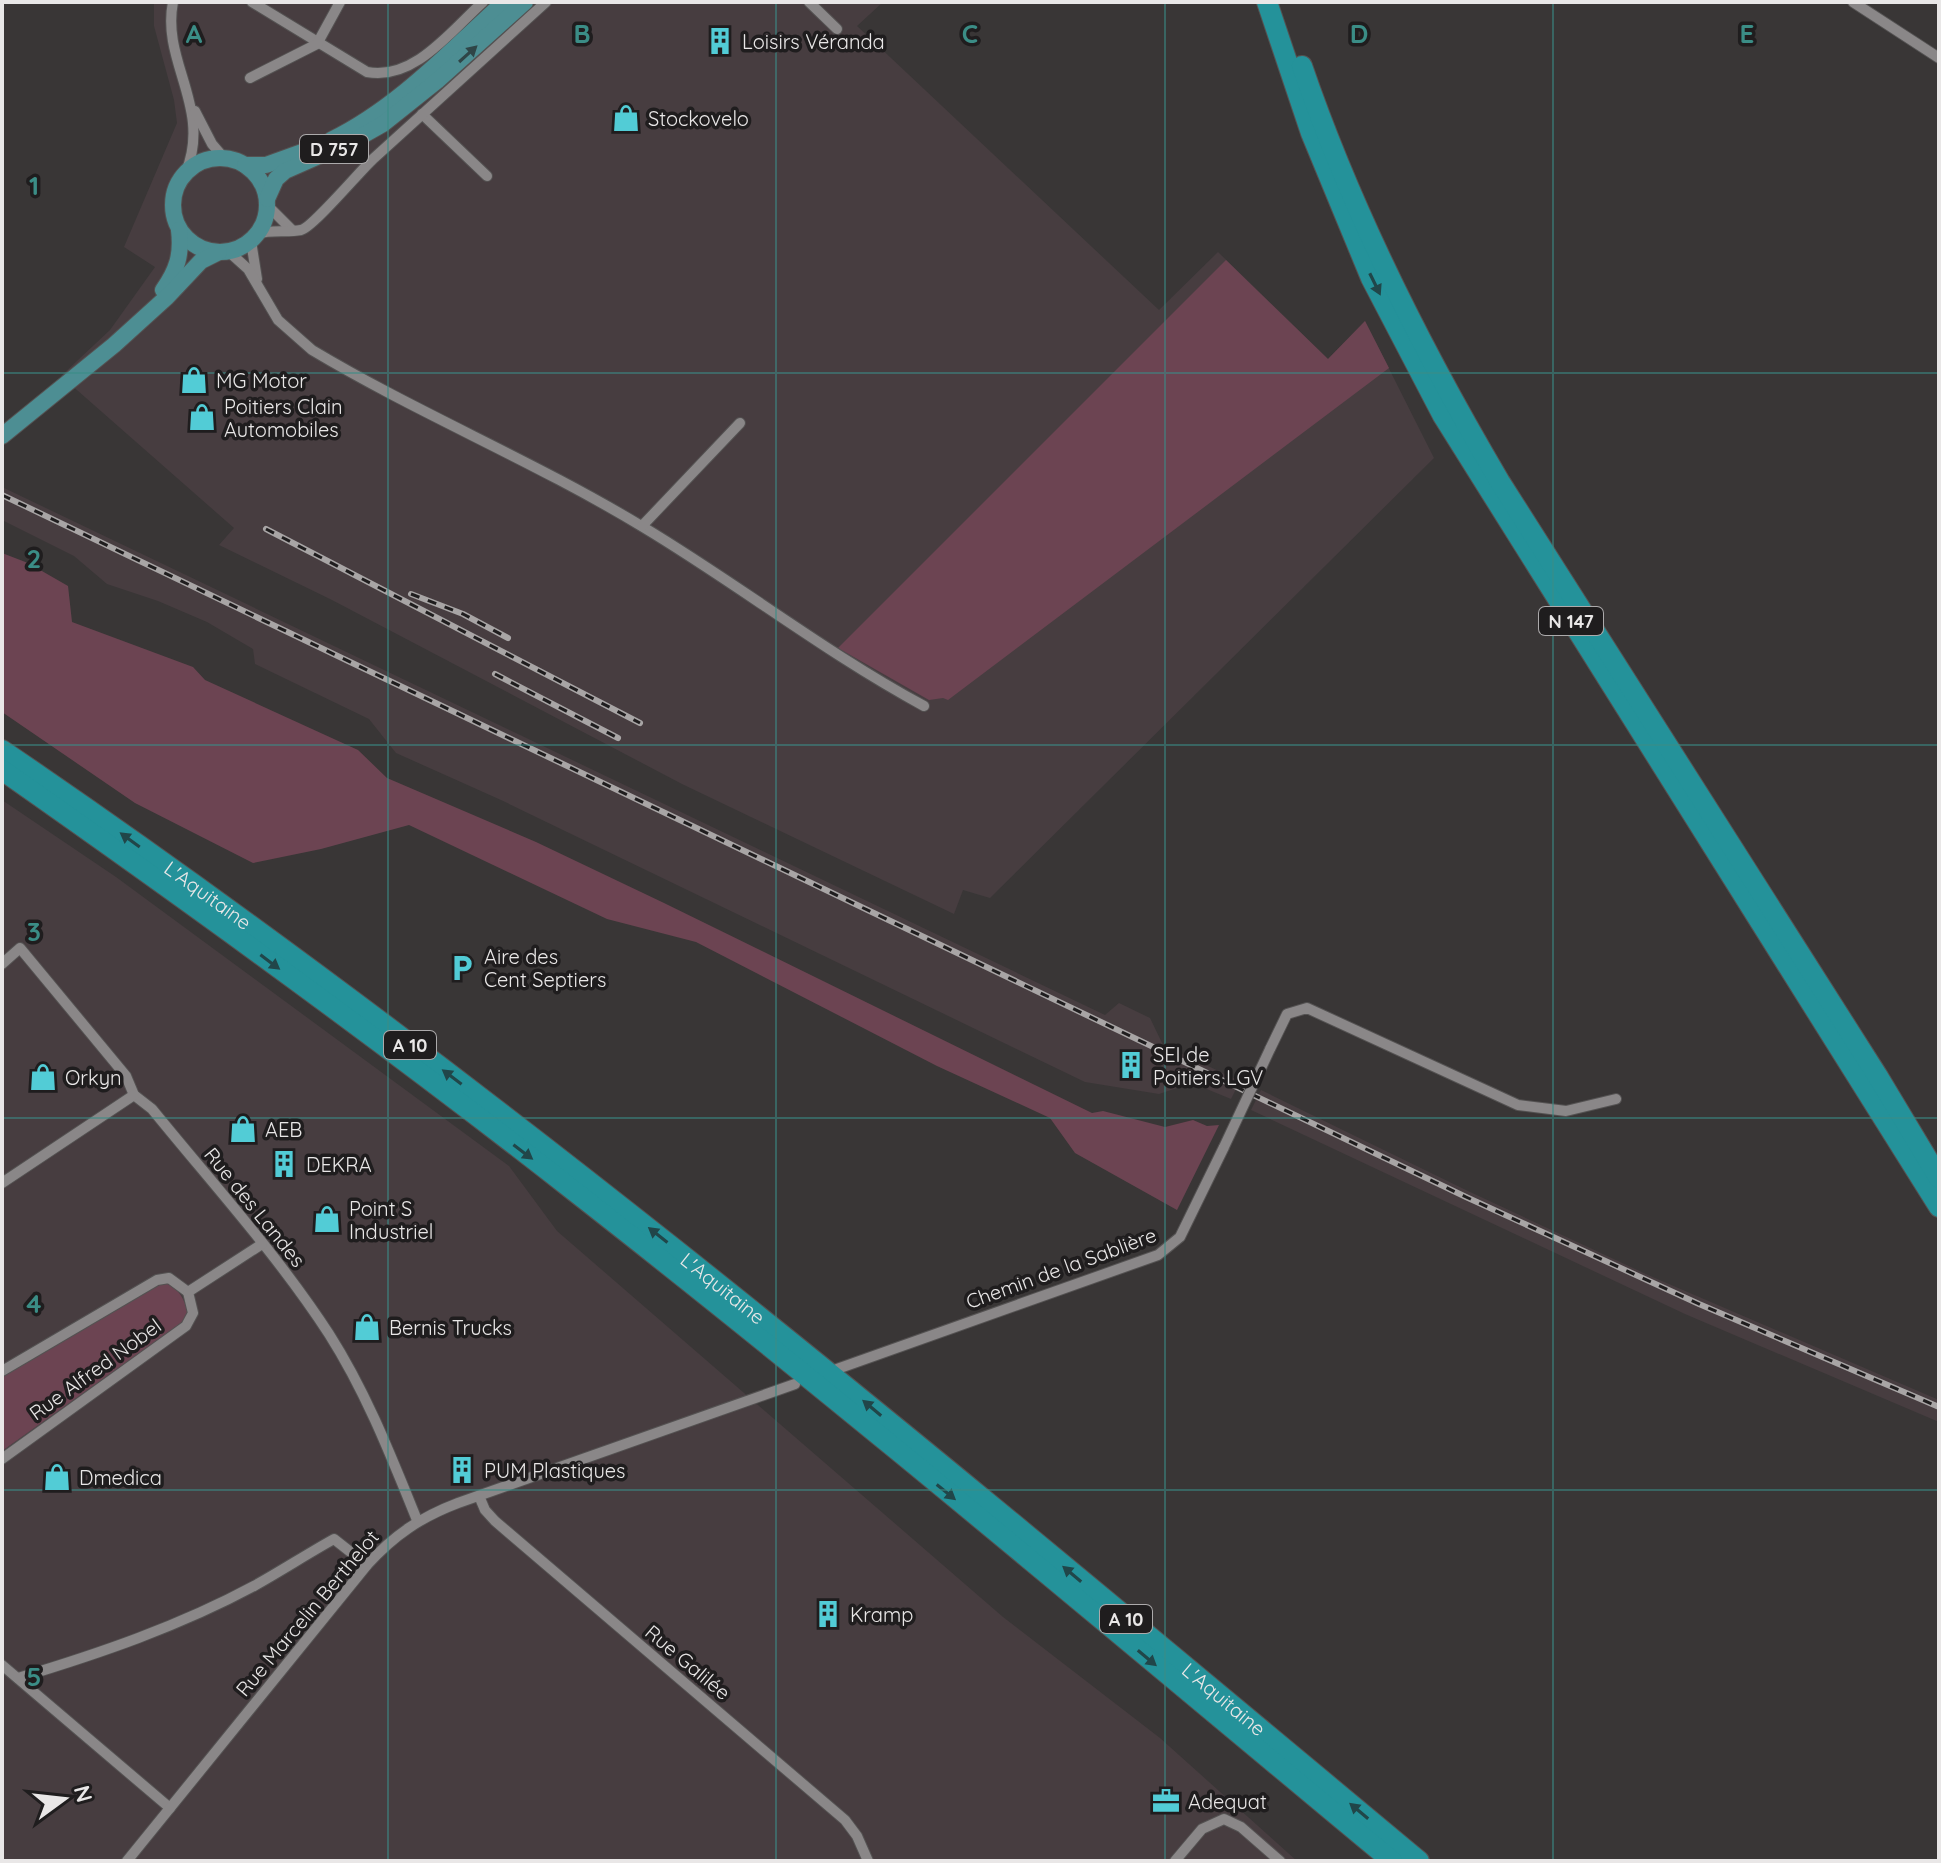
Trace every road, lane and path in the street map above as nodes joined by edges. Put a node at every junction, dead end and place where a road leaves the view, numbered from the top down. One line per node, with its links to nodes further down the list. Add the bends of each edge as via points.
1 (173, 2): 17 (street, via 171,31)
2 (252, 2): 14 (street)
3 (340, 2): 14 (street)
4 (483, 2): 14 (street, via 399,71 367,72)
5 (504, 2): 18 (main road, D 757)
6 (525, 2): 18 (main road, D 757, one-way to 6)
7 (546, 2): 18 (street)
8 (809, 2): 13 (street)
9 (1267, 2): 41 (highway, N 147, one-way to 41, via 1311,133 1371,278 1443,416)
10 (1280, 2): 39 (highway, N 147, via 1358,210 1460,414)
11 (1853, 2): 12 (street)
12 (1868, 6): 15 (street)
13 (837, 29)
14 (317, 44): 16 (street)
15 (1939, 58)
16 (250, 78)
17 (190, 102): 19 (street); 21 (street, via 195,141)
18 (410, 105): 20 (main road, D 757, via 272,164); 22 (street); 23 (main road, D 757, via 368,133 285,171); 25 (street, via 313,224)
19 (224, 158): 20 (main road); 21 (main road, via 204,160)
20 (245, 165): 23 (main road, via 256,174)
21 (186, 172): 24 (main road, via 174,193)
22 (487, 176)
23 (267, 202): 25 (street); 26 (main road)
24 (179, 229): 27 (main road, via 203,249); 29 (main road, via 177,267)
25 (291, 229): 26 (street)
26 (254, 237): 27 (main road); 28 (street)
27 (224, 252): 28 (street, via 243,263); 29 (main road, via 201,261)
28 (259, 289): 32 (street, via 278,320 312,350)
29 (139, 322): 31 (main road)
30 (740, 423): 32 (street)
31 (2, 436)
32 (642, 526): 33 (street, via 844,660)
33 (924, 706)
34 (2, 750): 59 (highway, L'Aquitaine / A 10, one-way to 34, via 672,1246 275,944)
35 (2, 770): 58 (highway, L'Aquitaine / A 10, one-way to 58, via 252,948 572,1189)
36 (2, 964): 37 (street, Rue des Landes, via 20,948 126,1076)
37 (134, 1095): 40 (street); 42 (street, Rue des Landes, via 152,1109)
38 (1616, 1099): 44 (street, Chemin de la Sablière, bridge, via 1566,1111 1518,1105 1307,1008 1287,1014 1180,1237 1158,1255)
39 (1939, 1178)
40 (2, 1183)
41 (1939, 1207)
42 (262, 1244): 43 (street); 49 (street, Rue des Landes, via 343,1357)
43 (188, 1292): 45 (street, via 169,1278 157,1280); 47 (street, Rue Alfred Nobel, via 193,1313 186,1326)
44 (837, 1369)
45 (2, 1371)
46 (795, 1384): 48 (street, Rue Marcelin Berthelot)
47 (2, 1459)
48 (479, 1496): 49 (street, Rue Marcelin Berthelot); 55 (street, Rue Galilée, via 495,1521 845,1820)
49 (417, 1520): 50 (street, Rue Marcelin Berthelot)
50 (367, 1565): 52 (street, via 334,1539 252,1587 163,1628); 53 (street, Rue Marcelin Berthelot)
51 (2, 1665): 52 (street)
52 (18, 1678): 53 (street)
53 (170, 1808): 54 (street, Rue Marcelin Berthelot)
54 (127, 1861)
55 (868, 1861)
56 (1175, 1861): 57 (street, via 1202,1829 1224,1819)
57 (1280, 1861)
58 (1392, 1861)
59 (1419, 1861)

